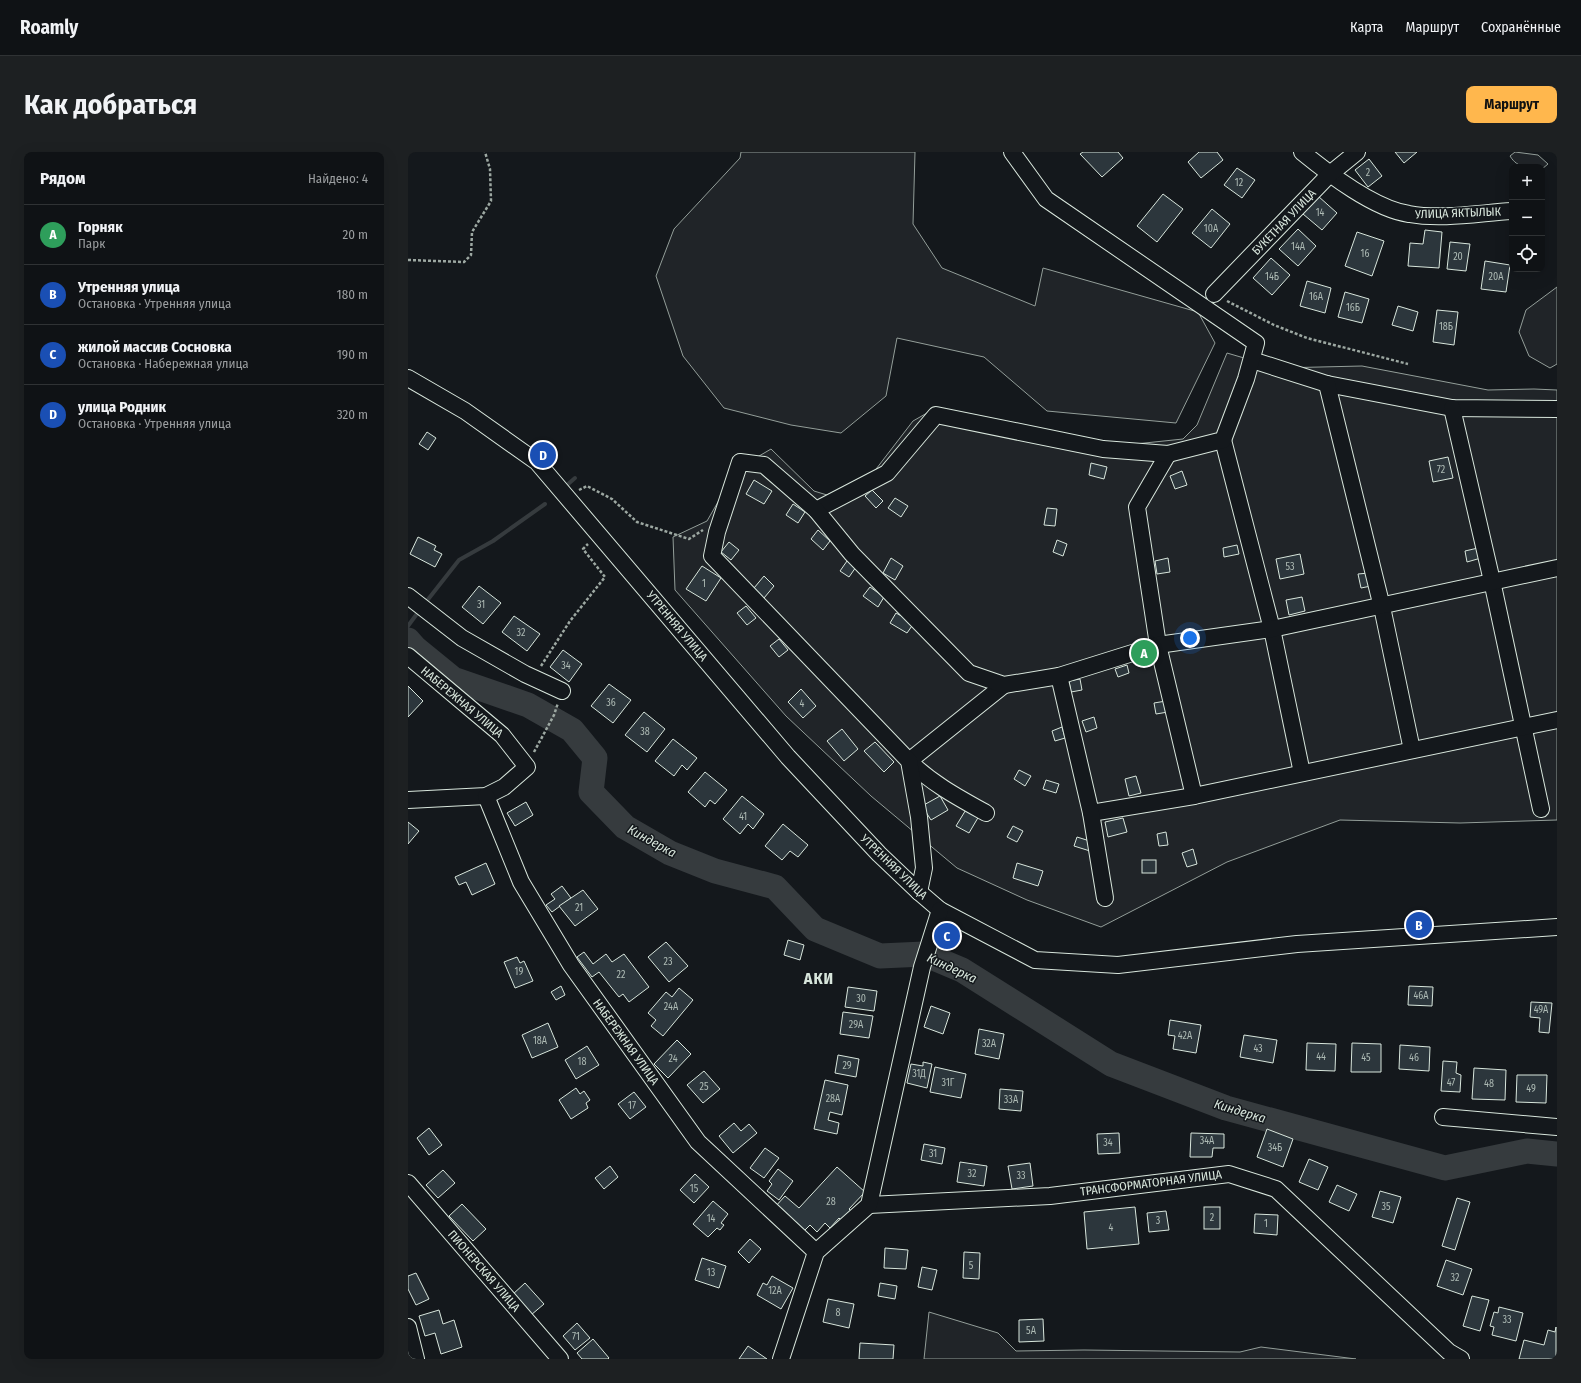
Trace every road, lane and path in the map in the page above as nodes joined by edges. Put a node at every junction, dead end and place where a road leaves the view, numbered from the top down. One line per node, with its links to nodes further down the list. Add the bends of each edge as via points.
1 (485, 152): 7 (path, via 490,169 491,201 472,232 471,256 464,262)
2 (1012, 152): 9 (street, via 1046,199 1256,343)
3 (1302, 152): 5 (street, УЛИЦА ЯКТЫЛЫК)
4 (1357, 152): 5 (street, БУКЕТНАЯ УЛИЦА)
5 (1330, 174): 6 (street, УЛИЦА ЯКТЫЛЫК, via 1382,206 1408,214); 8 (street, БУКЕТНАЯ УЛИЦА)
6 (1509, 211)
7 (408, 260)
8 (1214, 294): 10 (path, via 1274,325 1307,338)
9 (1252, 360): 12 (street); 15 (street)
10 (1408, 364)
11 (408, 378): 17 (street, УТРЕННЯЯ УЛИЦА, via 465,411 537,462)
12 (1327, 384): 13 (street); 24 (street)
13 (1452, 408): 14 (street); 22 (street)
14 (1557, 408)
15 (1224, 440): 16 (street); 25 (street)
16 (1168, 454): 18 (street, via 1103,449 936,415 887,473); 26 (street, via 1137,507)
17 (566, 495): 19 (path, via 587,486 612,499 638,522 689,538 704,529); 20 (street, УТРЕННЯЯ УЛИЦА)
18 (816, 510): 19 (street, via 764,465 740,462); 30 (street, via 852,554 969,673)
19 (717, 532): 36 (street, via 712,556)
20 (598, 534): 29 (path, via 583,549 604,577 570,621); 45 (street, УТРЕННЯЯ УЛИЦА, via 788,757 879,854)
21 (1557, 568): 22 (street)
22 (1492, 580): 24 (street); 34 (street)
23 (408, 596): 29 (street, via 462,638)
24 (1382, 607): 25 (street); 35 (street)
25 (1272, 629): 26 (street); 38 (street)
26 (1158, 645): 28 (street); 40 (street)
27 (408, 656): 37 (street, НАБЕРЕЖНАЯ УЛИЦА, via 502,735)
28 (1059, 676): 30 (street); 44 (street)
29 (534, 678): 31 (street)
30 (1004, 685): 36 (street)
31 (562, 692)
32 (554, 715): 37 (path)
33 (1557, 720): 34 (street)
34 (1523, 726): 35 (street); 42 (street)
35 (1412, 750): 38 (street)
36 (909, 761): 43 (street, via 921,773); 45 (street, via 924,868)
37 (527, 767): 39 (street, via 504,787)
38 (1302, 773): 40 (street)
39 (486, 796): 41 (street); 53 (street, НАБЕРЕЖНАЯ УЛИЦА, via 521,882 571,965 698,1142)
40 (1194, 796): 44 (street)
41 (408, 800)
42 (1541, 809)
43 (986, 813)
44 (1091, 813): 46 (street)
45 (919, 892): 47 (street, УТРЕННЯЯ УЛИЦА)
46 (1105, 898)
47 (940, 910): 48 (street, УТРЕННЯЯ УЛИЦА, via 1035,960 1118,965 1297,944); 52 (street, via 922,967)
48 (1557, 927)
49 (1443, 1117): 50 (street)
50 (1557, 1127)
51 (408, 1183): 56 (street, ПИОНЕРСКАЯ УЛИЦА)
52 (869, 1206): 53 (street); 58 (street, ТРАНСФОРМАТОРНАЯ УЛИЦА, via 1050,1196 1229,1174 1276,1189 1449,1352)
53 (816, 1252): 57 (street)
54 (408, 1327): 55 (street)
55 (416, 1359)
56 (560, 1359)
57 (781, 1359)
58 (1461, 1359)

